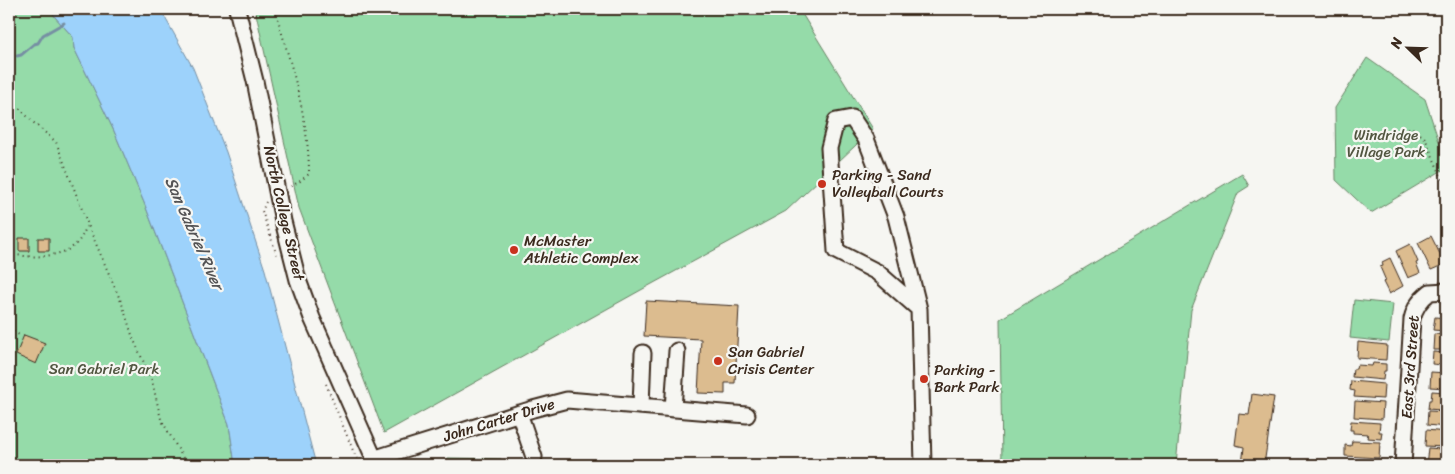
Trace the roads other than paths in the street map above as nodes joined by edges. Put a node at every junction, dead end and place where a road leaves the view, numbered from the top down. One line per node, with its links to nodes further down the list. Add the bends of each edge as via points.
1 (237, 9): 11 (street, North College Street, via 298,280)
2 (1446, 291): 13 (street, East 3rd Street, via 1430,292 1415,309)
3 (919, 309): 3 (street, via 896,217 866,139 852,118 836,121 829,148 836,251 876,272); 12 (street)
4 (677, 351): 7 (street)
5 (643, 352): 6 (street)
6 (641, 406): 7 (street, John Carter Drive); 8 (street, John Carter Drive, via 567,400)
7 (673, 409): 9 (street, John Carter Drive)
8 (519, 413): 10 (street); 11 (street, John Carter Drive)
9 (747, 415)
10 (534, 457)
11 (375, 462)
12 (923, 465)
13 (1403, 465)

